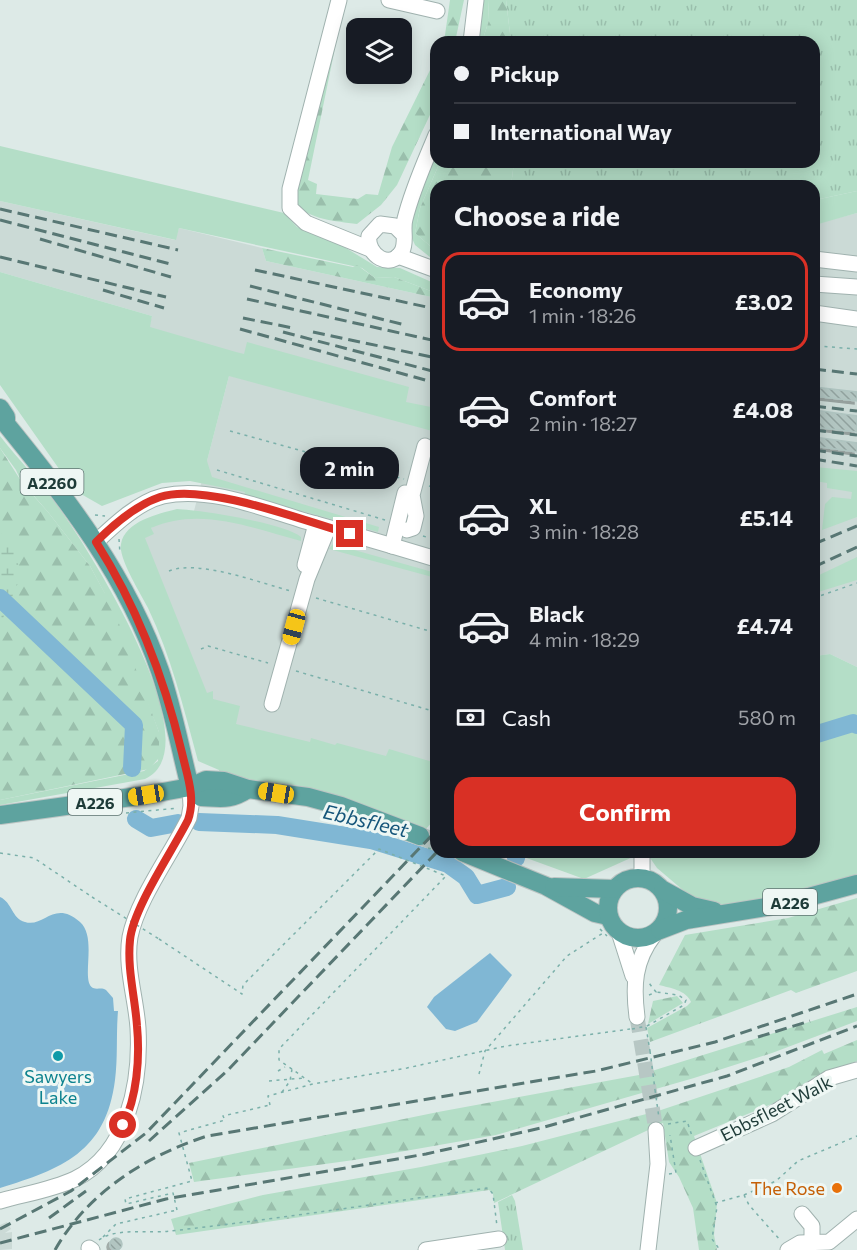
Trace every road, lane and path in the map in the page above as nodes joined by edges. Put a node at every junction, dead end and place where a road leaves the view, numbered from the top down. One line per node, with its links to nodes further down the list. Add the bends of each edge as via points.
1 (339, 0): 8 (street, via 290,189 290,208 306,223)
2 (389, 0): 4 (street)
3 (476, 0): 5 (street)
4 (437, 11)
5 (472, 36)
6 (430, 151): 7 (street, via 408,208)
7 (403, 237): 8 (street, via 395,226 380,224 370,234); 9 (street, via 403,249); 12 (street)
8 (370, 249): 9 (street, via 382,259)
9 (398, 256): 13 (street)
10 (820, 260): 11 (street)
11 (857, 264)
12 (430, 265)
13 (430, 266)
14 (820, 284): 15 (street)
15 (857, 287)
16 (820, 314): 17 (street)
17 (857, 319)
18 (820, 346): 19 (path)
19 (857, 350)
20 (2, 418): 29 (main road, A2260)
21 (230, 431): 25 (path)
22 (425, 446): 25 (street)
23 (217, 470): 26 (path)
24 (430, 490): 25 (path)
25 (411, 495): 26 (street)
26 (404, 525): 28 (path, via 414,534); 30 (street)
27 (322, 526): 29 (street, via 262,508 188,493 161,496 112,526); 30 (street); 32 (street, via 320,554 316,555); 32 (street, via 303,572)
28 (430, 538)
29 (96, 542): 39 (main road, A2260, via 142,627 160,670)
30 (397, 547): 31 (street)
31 (430, 557)
32 (307, 579): 36 (street)
33 (857, 583): 34 (path)
34 (820, 596)
35 (201, 649): 36 (path, via 208,646)
36 (283, 668): 37 (street); 38 (path)
37 (272, 704)
38 (430, 710)
39 (190, 787): 40 (main road, A226); 41 (main road, via 201,797 235,798 248,789 328,803); 74 (street, via 189,818 139,912 131,935 130,971 138,1057 129,1113 110,1148 87,1172 58,1185)
40 (0, 815)
41 (424, 842): 42 (path)
42 (430, 847)
43 (0, 853): 59 (path, bridge, via 37,860 242,994 243,984 379,849 446,876 279,1049 279,1060)
44 (467, 858): 48 (main road)
45 (642, 858): 46 (street)
46 (642, 878): 49 (main road, via 621,882); 50 (main road)
47 (857, 884): 51 (main road, A226)
48 (546, 886): 49 (main road); 52 (main road, via 593,912)
49 (614, 889): 52 (main road, via 608,899)
50 (663, 890): 51 (main road, A226, via 692,906); 53 (main road, via 668,909)
51 (723, 915): 53 (main road, A226, via 686,920)
52 (608, 928): 53 (main road, via 634,938); 54 (street); 57 (path, via 567,956)
53 (657, 932): 54 (street, via 640,957)
54 (634, 979): 56 (street)
55 (656, 992): 56 (path, via 678,995 685,1003)
56 (636, 1025): 57 (path)
57 (485, 1051): 63 (path); 67 (path)
58 (650, 1051): 69 (path, bridge)
59 (286, 1066): 60 (path); 62 (path)
60 (292, 1068): 64 (path); 65 (path)
61 (857, 1070): 71 (street, Ebbsfleet Walk, via 829,1078 772,1113)
62 (278, 1071)
63 (479, 1074)
64 (291, 1078): 65 (path); 66 (path); 68 (path)
65 (305, 1078): 67 (path)
66 (269, 1081)
67 (313, 1084): 68 (path)
68 (282, 1092): 78 (path, bridge, via 268,1096 270,1105 224,1116 225,1120 179,1133 192,1181 125,1199 126,1204 173,1193 177,1210 116,1224)
69 (663, 1127): 71 (path, via 687,1121); 72 (path, via 676,1173); 83 (street)
70 (857, 1136): 73 (path, via 798,1161 776,1181)
71 (696, 1148): 75 (path)
72 (667, 1174)
73 (744, 1195): 75 (path); 85 (path)
74 (0, 1201)
75 (715, 1203): 84 (path, via 712,1239)
76 (802, 1214): 80 (street, via 812,1226)
77 (857, 1219): 80 (street, via 831,1241)
78 (102, 1238): 79 (path, via 227,1225 488,1188 493,1194); 81 (path)
79 (499, 1239): 82 (street)
80 (813, 1243): 85 (street, via 800,1243)
81 (90, 1249)
82 (426, 1250)
83 (648, 1250)
84 (720, 1250)
85 (788, 1250)

